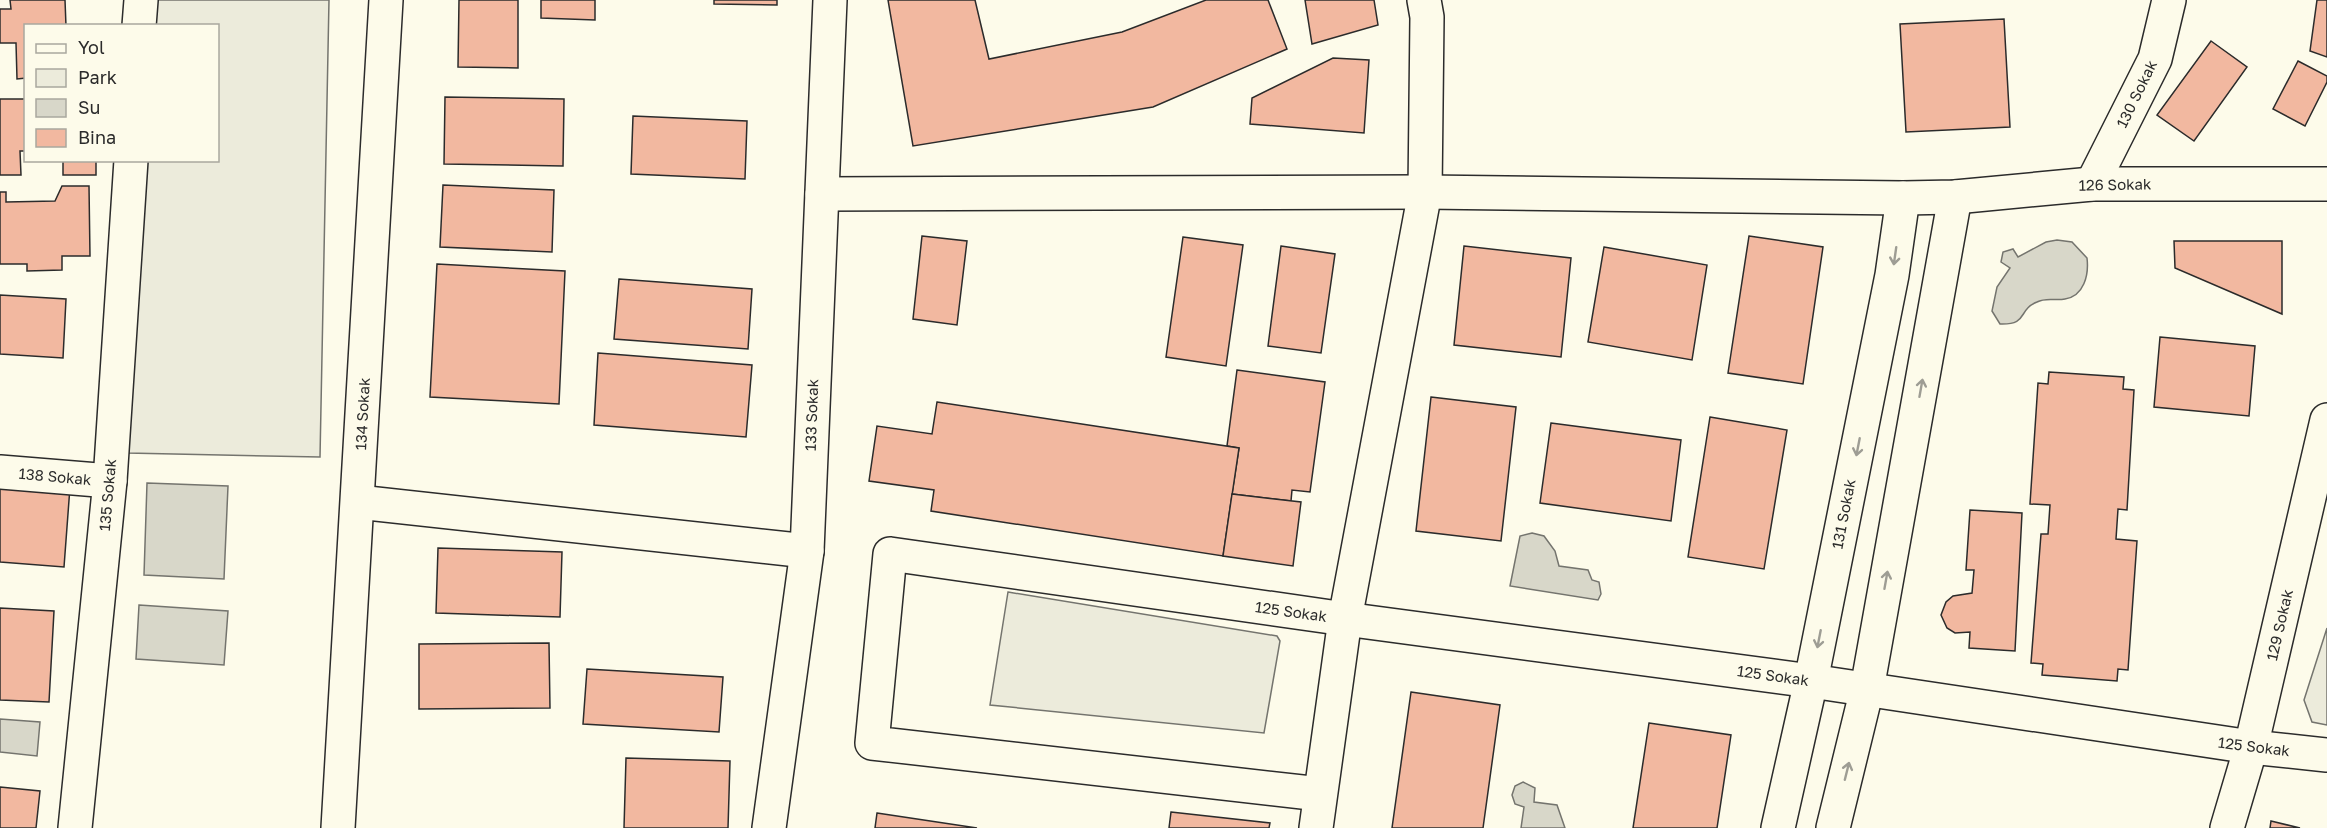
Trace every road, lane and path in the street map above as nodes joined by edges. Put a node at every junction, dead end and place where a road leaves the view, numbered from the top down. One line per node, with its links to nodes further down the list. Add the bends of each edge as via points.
1 (141, 0): 6 (street)
2 (386, 0): 17 (street, 134 Sokak)
3 (830, 0): 11 (street, 133 Sokak)
4 (1424, 0): 10 (street)
5 (2169, 0): 8 (street, 130 Sokak, via 2155,59)
6 (139, 24)
7 (131, 162): 16 (street, 135 Sokak)
8 (2092, 184): 9 (street, 126 Sokak); 12 (street, 126 Sokak)
9 (2327, 184)
10 (1425, 192): 11 (street, 126 Sokak); 13 (street, 126 Sokak); 20 (street)
11 (822, 194): 19 (street, 133 Sokak)
12 (1955, 197): 13 (street, 126 Sokak); 22 (street, one-way to 12)
13 (1903, 198): 21 (street, 131 Sokak, one-way to 21, via 1892,275)
14 (2327, 420): 18 (street, 129 Sokak)
15 (0, 472): 16 (street, 138 Sokak)
16 (110, 481): 26 (street, 135 Sokak)
17 (358, 502): 19 (street); 27 (street, 134 Sokak)
18 (2318, 509): 23 (street, 129 Sokak)
19 (807, 551): 28 (street, 133 Sokak)
20 (1345, 619): 21 (street, 125 Sokak); 25 (street); 25 (street, 125 Sokak, via 890,554 872,742)
21 (1811, 681): 22 (street, 125 Sokak); 30 (street, 131 Sokak)
22 (1867, 689): 23 (street, 125 Sokak); 31 (street, one-way to 22)
23 (2251, 747): 24 (street, 125 Sokak); 32 (street, 129 Sokak)
24 (2327, 755)
25 (1320, 794): 29 (street)
26 (75, 828)
27 (338, 828)
28 (769, 828)
29 (1316, 828)
30 (1778, 828)
31 (1833, 828)
32 (2227, 828)

